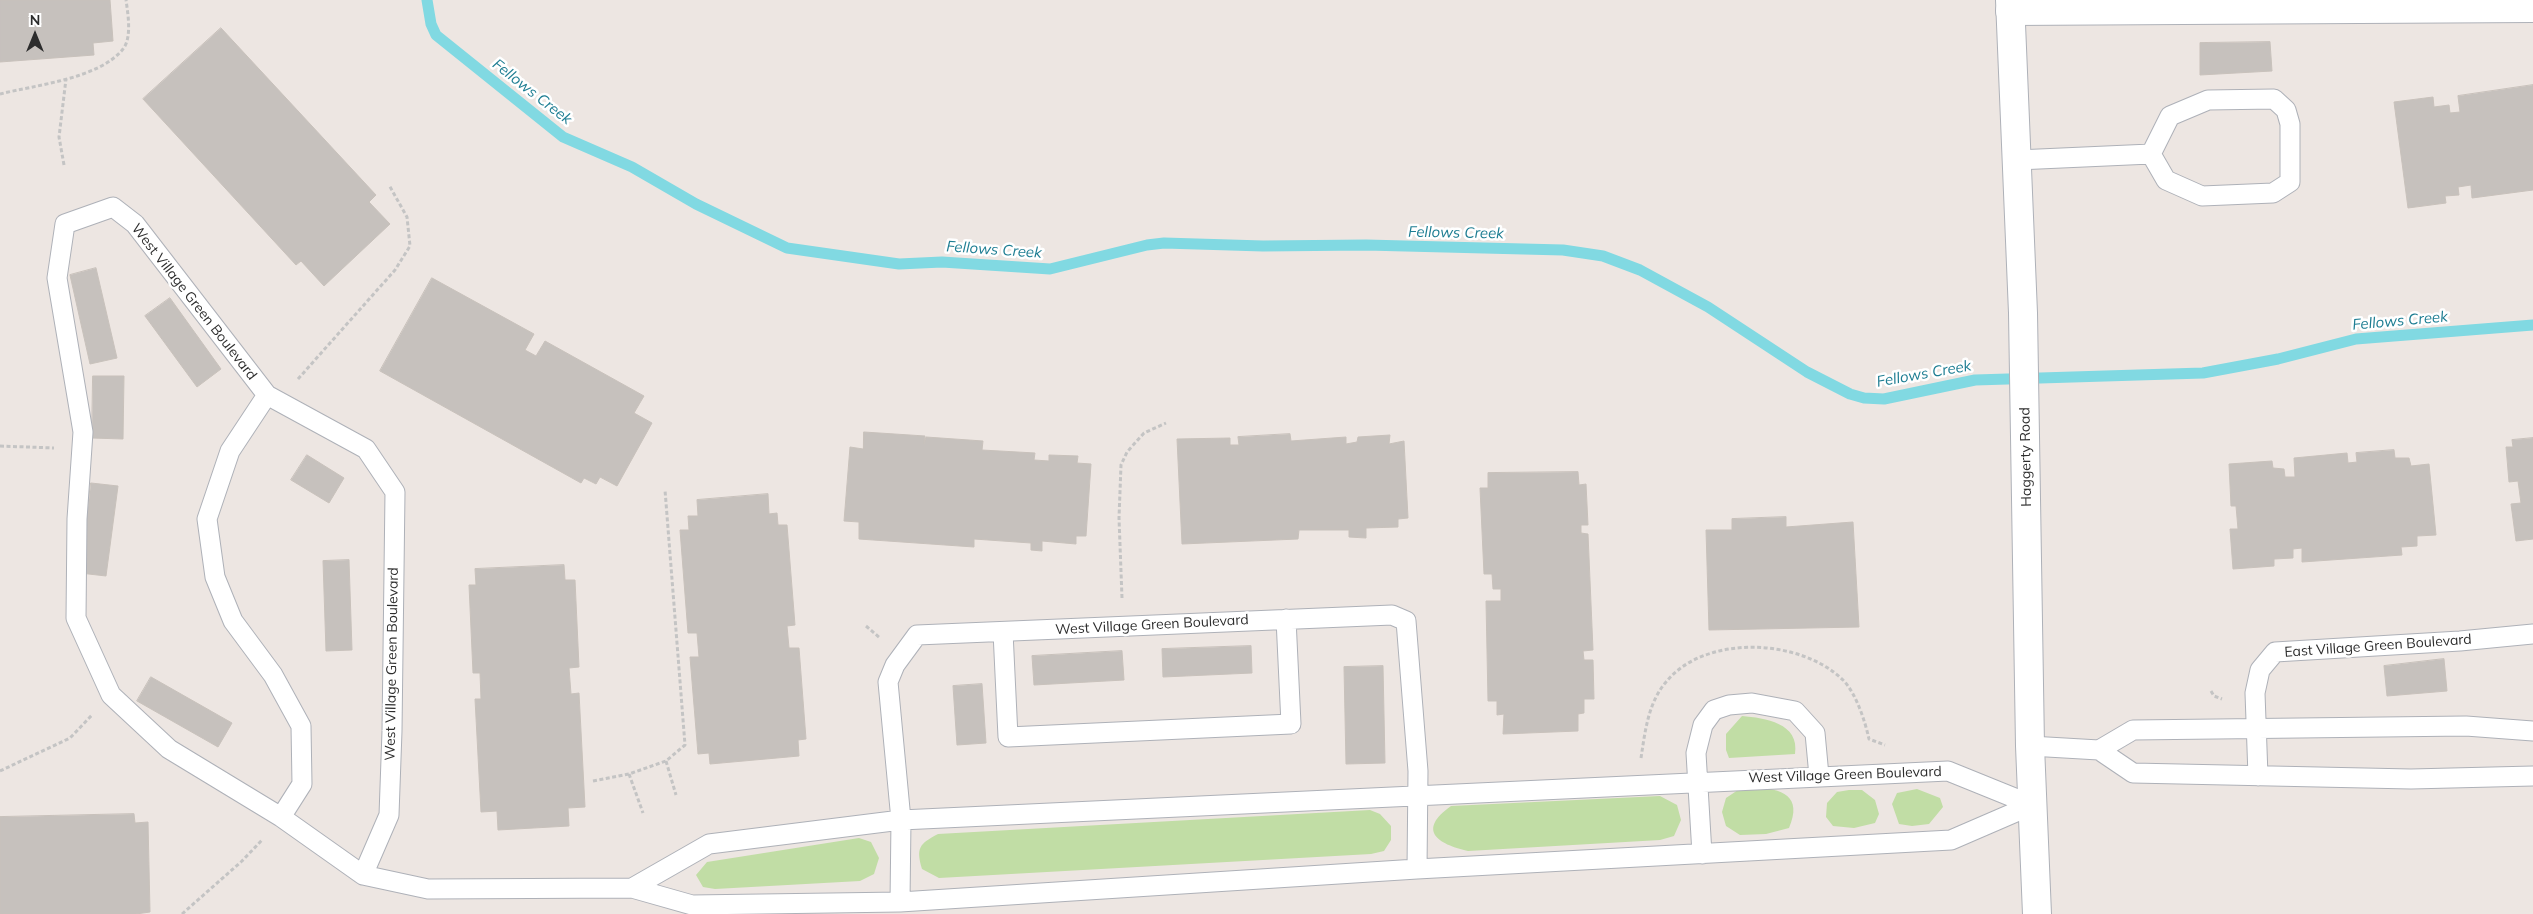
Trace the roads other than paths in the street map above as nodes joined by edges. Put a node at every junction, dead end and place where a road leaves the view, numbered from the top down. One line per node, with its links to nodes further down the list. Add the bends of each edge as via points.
1 (2454, 3): 2 (main road); 4 (main road)
2 (2141, 4): 3 (main road)
3 (2010, 5): 6 (main road, Haggerty Road)
4 (2533, 8)
5 (2151, 154): 5 (lane, via 2170,116 2208,100 2274,99 2286,110 2290,124 2292,174 2290,182 2273,193 2202,196 2166,180); 6 (lane)
6 (2017, 160): 13 (main road, Haggerty Road, via 2023,313)
7 (267, 395): 21 (lane, via 230,451 207,519 215,577 233,621 273,675 301,726 302,784); 21 (lane, West Village Green Boulevard, via 135,224 113,207 65,224 58,278 83,432 77,519 76,618 111,695 169,749); 25 (lane, West Village Green Boulevard, via 366,449 395,492 389,815)
8 (1286, 619): 9 (lane, West Village Green Boulevard); 9 (lane, via 1291,724 1008,737); 19 (lane, West Village Green Boulevard, via 1392,615 1406,621)
9 (1004, 632): 22 (lane, West Village Green Boulevard, via 917,635 895,665 888,682)
10 (2533, 634): 11 (lane, East Village Green Boulevard, via 2275,652 2260,670 2255,693)
11 (2257, 728): 12 (lane, via 2466,726); 14 (lane, via 2133,730); 16 (lane, East Village Green Boulevard)
12 (2533, 731)
13 (2030, 746): 14 (lane); 20 (main road, Haggerty Road)
14 (2099, 750): 16 (lane, via 2134,773)
15 (1819, 776): 18 (lane, West Village Green Boulevard); 18 (lane, via 1815,733 1796,711 1752,703 1714,710 1703,725 1696,753); 20 (lane, West Village Green Boulevard, via 1948,771)
16 (2258, 776): 17 (lane, via 2411,779)
17 (2533, 776)
18 (1698, 782): 19 (lane, West Village Green Boulevard); 23 (lane)
19 (1418, 794): 22 (lane, West Village Green Boulevard); 24 (lane, West Village Green Boulevard)
20 (2032, 805): 23 (lane, West Village Green Boulevard, via 1951,840 1798,846); 28 (main road, Haggerty Road)
21 (281, 817): 25 (lane, West Village Green Boulevard)
22 (901, 820): 26 (lane, West Village Green Boulevard, via 708,844); 27 (lane, West Village Green Boulevard)
23 (1702, 854): 24 (lane, West Village Green Boulevard)
24 (1417, 868): 27 (lane, West Village Green Boulevard)
25 (363, 875): 26 (lane, West Village Green Boulevard, via 428,889)
26 (632, 888): 27 (lane, West Village Green Boulevard, via 692,905)
27 (900, 902)
28 (2037, 914)

